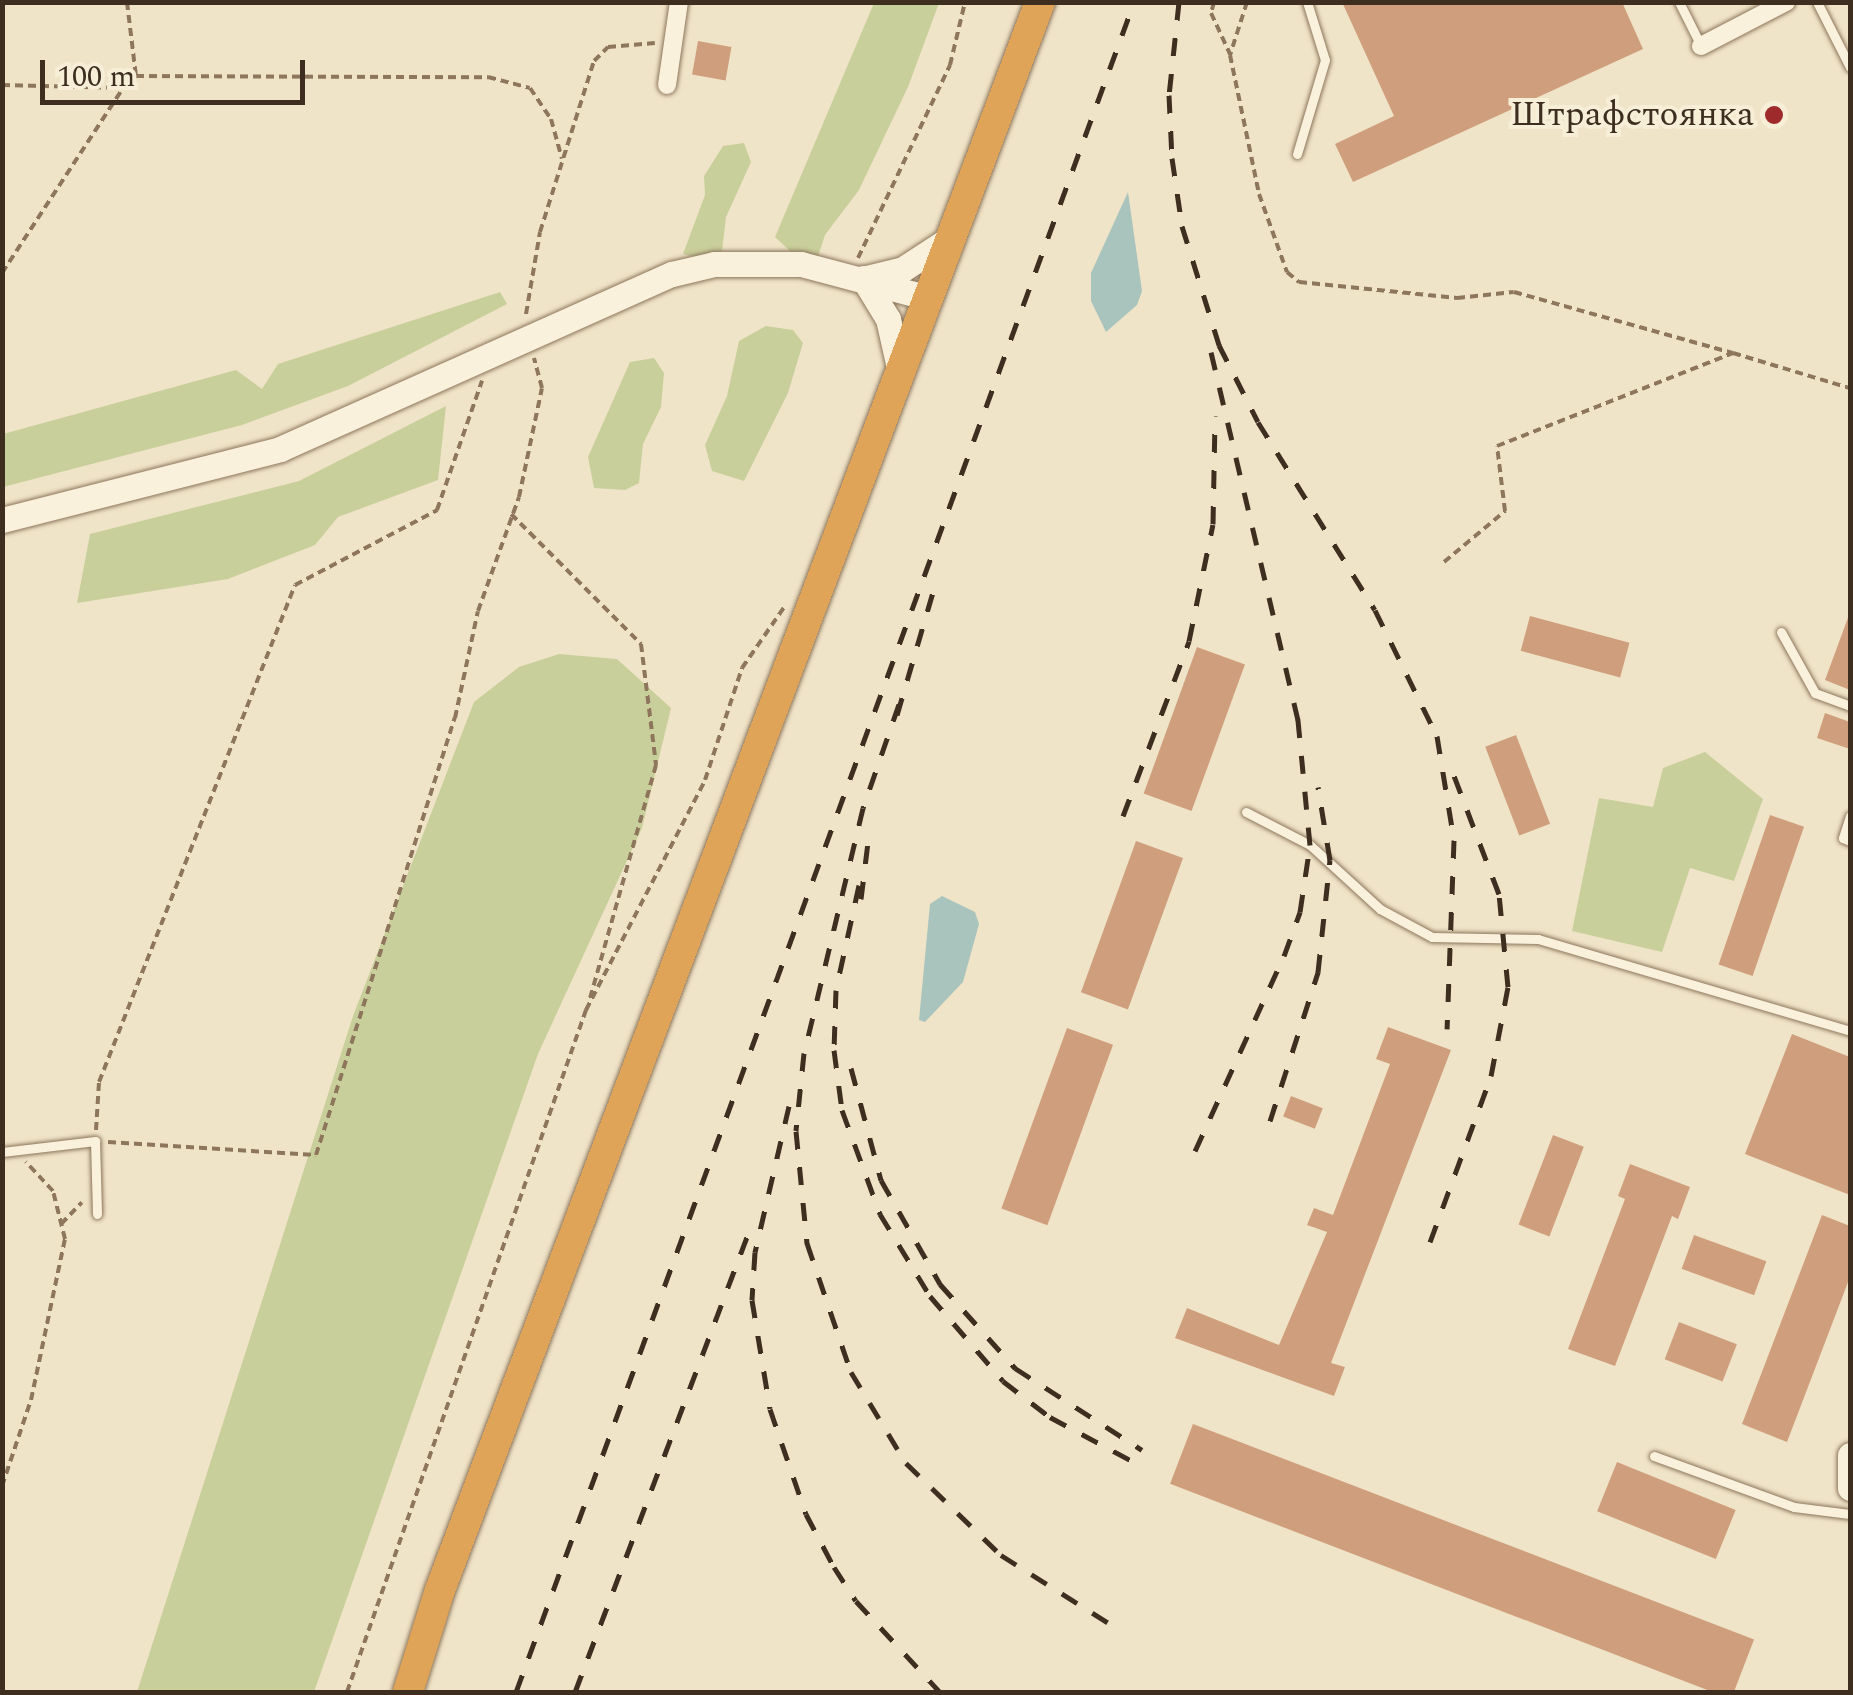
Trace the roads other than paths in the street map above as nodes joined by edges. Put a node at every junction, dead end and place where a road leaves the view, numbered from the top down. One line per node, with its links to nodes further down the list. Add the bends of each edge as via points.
1 (679, 2): 9 (street)
2 (1040, 2): 11 (highway)
3 (1307, 2): 10 (lane, via 1325,60)
4 (1679, 2): 7 (lane)
5 (1786, 2): 7 (street)
6 (1817, 2): 8 (lane)
7 (1701, 46)
8 (1850, 67)
9 (667, 85)
10 (1297, 154)
11 (952, 236): 12 (street, via 904,269); 13 (highway)
12 (856, 277): 13 (street); 14 (street, via 888,320); 15 (street, via 801,264 714,264 629,290 280,449)
13 (929, 298): 14 (highway)
14 (900, 372): 28 (highway, via 440,1590)
15 (2, 520)
16 (1781, 632): 17 (lane, via 1815,693)
17 (1850, 706)
18 (1246, 812): 21 (lane, via 1310,844 1380,909 1432,937 1538,939)
19 (1850, 816): 20 (lane, via 1843,838)
20 (1850, 841)
21 (1850, 1031)
22 (3, 1152): 23 (lane, via 95,1141)
23 (97, 1214)
24 (1850, 1455): 26 (street)
25 (1654, 1456): 27 (lane, via 1794,1507)
26 (1850, 1488)
27 (1850, 1514)
28 (408, 1692)

